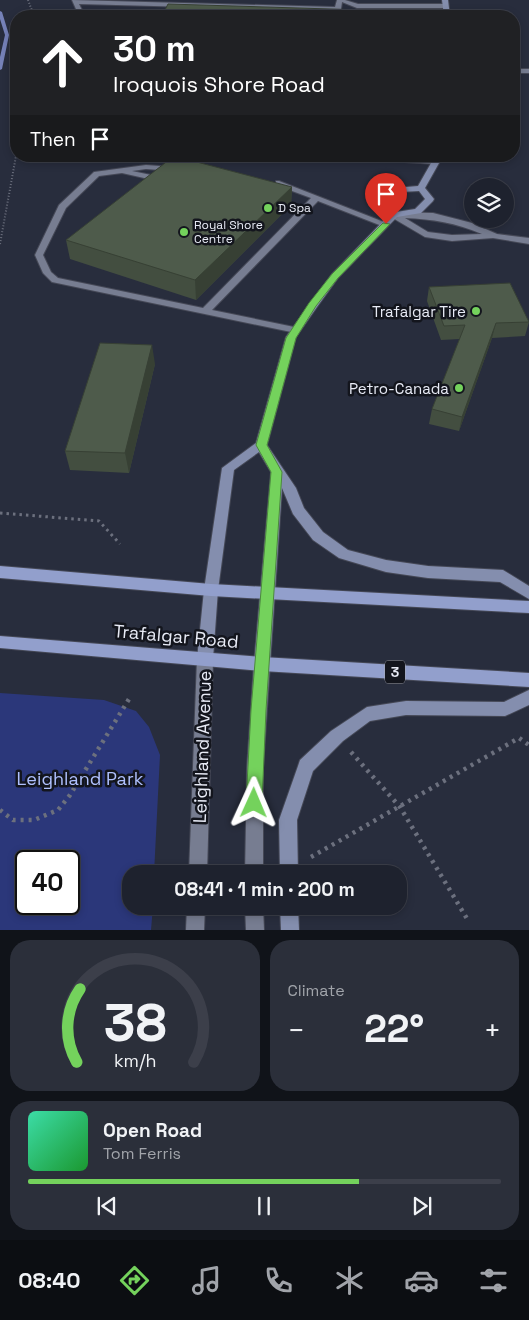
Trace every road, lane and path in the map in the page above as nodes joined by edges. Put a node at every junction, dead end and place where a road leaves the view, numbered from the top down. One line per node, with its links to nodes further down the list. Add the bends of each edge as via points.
1 (368, 0): 6 (lane)
2 (75, 1): 3 (lane, via 338,8)
3 (340, 1): 4 (lane)
4 (350, 1): 6 (lane, via 356,6)
5 (445, 3): 6 (lane)
6 (412, 5)
7 (15, 162): 19 (path)
8 (436, 162): 13 (main road)
9 (184, 169): 10 (lane, via 146,167)
10 (119, 171): 11 (lane); 20 (lane, via 97,174 62,207 39,255 47,273 55,280)
11 (153, 178)
12 (268, 181): 14 (lane)
13 (421, 188): 15 (main road, via 430,199 418,211); 15 (main road, via 398,190 383,207)
14 (316, 198): 16 (lane); 20 (lane)
15 (394, 215): 16 (main road); 17 (street, via 433,216); 17 (street, via 424,234 452,238)
16 (386, 224): 21 (main road, via 335,276)
17 (495, 236): 18 (street)
18 (529, 241)
19 (0, 244)
20 (205, 311): 21 (lane)
21 (296, 330): 22 (main road)
22 (261, 445): 23 (main road); 27 (main road, Leighland Avenue, via 228,468)
23 (277, 472): 28 (main road); 29 (main road, via 291,491 298,510 318,536 344,554 386,566 428,572 503,576)
24 (0, 513): 25 (path, via 99,522)
25 (120, 544)
26 (0, 572): 27 (main road)
27 (211, 590): 28 (main road); 32 (main road, Leighland Avenue)
28 (268, 593): 30 (main road); 33 (main road)
29 (529, 593)
30 (529, 607)
31 (0, 642): 32 (main road, Trafalgar Road / 3)
32 (205, 659): 33 (main road, Trafalgar Road / 3); 42 (street, Leighland Avenue)
33 (262, 664): 34 (main road, Trafalgar Road / 3); 43 (street, via 255,768)
34 (529, 680)
35 (529, 697): 44 (main road, via 505,710 406,708 367,714 337,736 306,766 288,820)
36 (129, 699): 40 (path, via 58,810 34,820 13,820)
37 (529, 745): 39 (path, via 519,738)
38 (350, 751): 39 (path)
39 (400, 807): 41 (path); 48 (path)
40 (0, 810)
41 (308, 859)
42 (198, 865)
43 (254, 865)
44 (289, 865)
45 (196, 915): 49 (street)
46 (254, 915): 50 (street)
47 (289, 915): 51 (main road)
48 (469, 922)
49 (195, 930)
50 (255, 930)
51 (290, 930)

